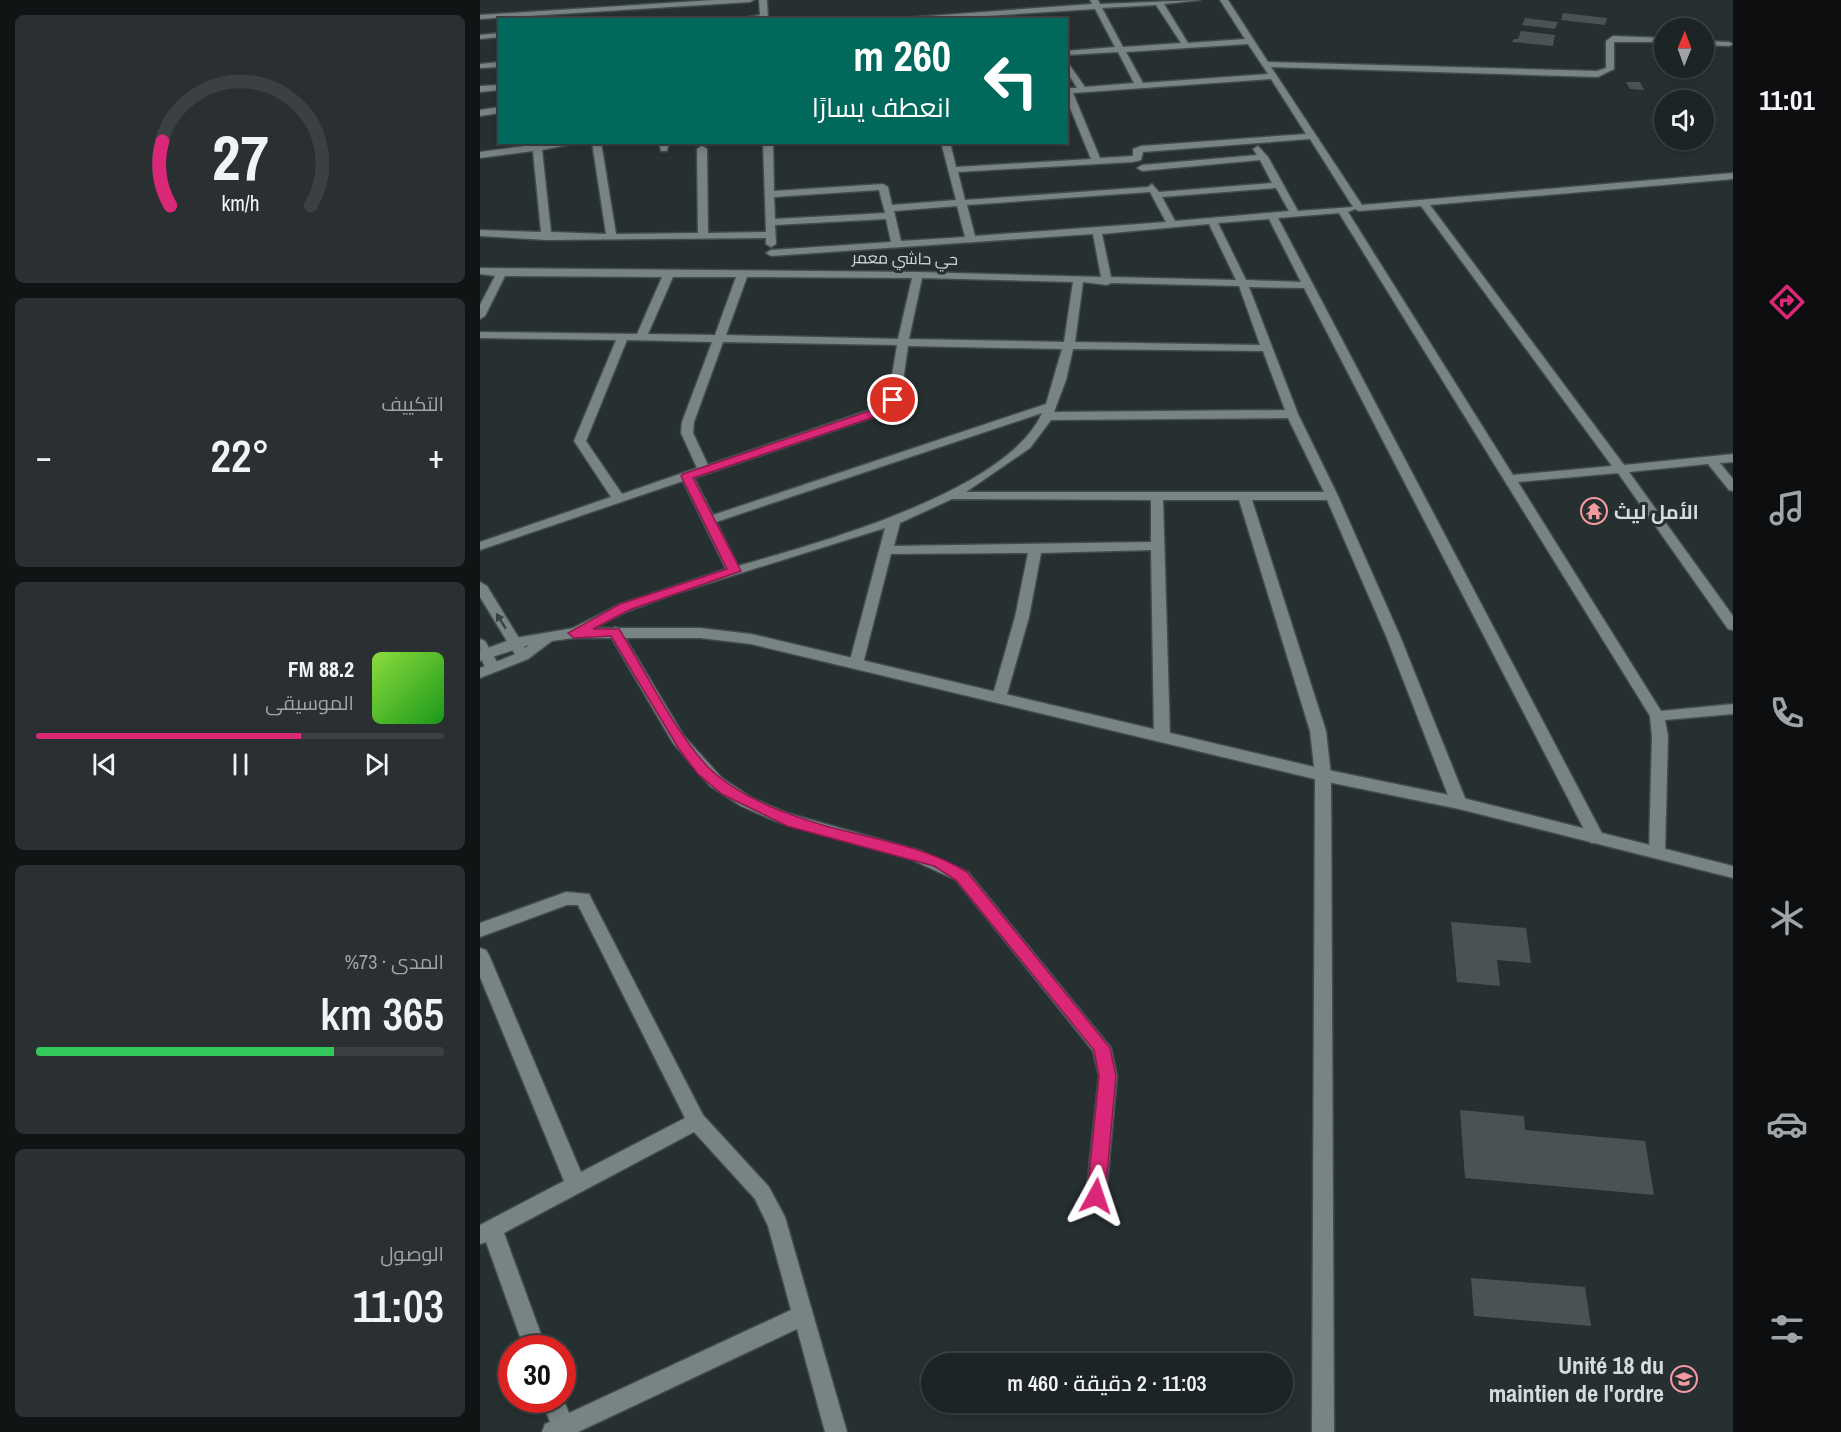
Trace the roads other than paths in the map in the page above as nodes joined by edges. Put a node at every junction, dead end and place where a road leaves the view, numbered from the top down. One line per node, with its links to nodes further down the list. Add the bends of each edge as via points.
1 (558, 0): 11 (street)
2 (750, 0): 8 (street)
3 (763, 0): 13 (street)
4 (1040, 0): 10 (street)
5 (1196, 0): 7 (street)
6 (1224, 0): 19 (street)
7 (1158, 1): 9 (street); 22 (street)
8 (659, 3): 11 (street)
9 (1096, 3): 10 (street); 23 (street)
10 (1044, 9): 14 (street); 15 (street)
11 (557, 16): 12 (street)
12 (480, 17)
13 (764, 18)
14 (933, 18)
15 (1047, 18)
16 (498, 35): 17 (street)
17 (480, 37)
18 (1654, 40): 26 (street, via 1610,41 1610,69 1598,74)
19 (1250, 41): 22 (street); 26 (street)
20 (1714, 43): 21 (street)
21 (1729, 44)
22 (1185, 45): 23 (street)
23 (1121, 50): 24 (street); 30 (street)
24 (1068, 53)
25 (498, 64): 28 (street)
26 (1265, 64): 29 (street)
27 (1068, 65): 33 (street)
28 (480, 66)
29 (1273, 76): 30 (street); 38 (street)
30 (1140, 86): 33 (street)
31 (498, 87): 32 (street)
32 (480, 89)
33 (1083, 90): 34 (street)
34 (1068, 91)
35 (1068, 93): 49 (street)
36 (498, 110): 37 (street)
37 (480, 113)
38 (1312, 136): 39 (street); 58 (street)
39 (1254, 141): 47 (street); 48 (street, via 1141,149 1136,151)
40 (565, 144): 44 (street)
41 (596, 144): 71 (street)
42 (768, 144): 55 (street)
43 (946, 144): 51 (street)
44 (537, 148): 46 (street); 70 (street)
45 (702, 149): 69 (street)
46 (480, 155)
47 (1263, 157): 50 (street); 53 (street)
48 (1137, 158): 49 (street); 50 (street)
49 (1097, 161): 51 (street)
50 (1142, 168): 54 (street)
51 (952, 170): 56 (street)
52 (1733, 176): 57 (street)
53 (1279, 185): 54 (street); 61 (street)
54 (1155, 192): 56 (street); 65 (street)
55 (770, 194): 60 (street, via 879,186 885,189); 64 (street)
56 (961, 202): 60 (street); 72 (street)
57 (1424, 203): 58 (street); 98 (street)
58 (1359, 208): 59 (street)
59 (1342, 210): 61 (street); 100 (street)
60 (890, 212): 64 (street); 73 (street)
61 (1295, 214): 62 (street)
62 (1272, 216): 63 (street); 84 (street)
63 (1212, 221): 65 (street); 83 (street)
64 (771, 222): 68 (street)
65 (1172, 225): 66 (street)
66 (1097, 231): 72 (street); 82 (street)
67 (480, 233): 70 (street)
68 (771, 235): 69 (street); 74 (street)
69 (704, 236): 71 (street)
70 (547, 237): 71 (street)
71 (612, 237)
72 (971, 240): 73 (street)
73 (897, 244): 74 (street)
74 (771, 253): 79 (street)
75 (480, 271): 76 (street, حي حاشي معمر)
76 (501, 273): 77 (street, حي حاشي معمر); 85 (street)
77 (669, 273): 78 (street, حي حاشي معمر); 88 (street)
78 (743, 273): 79 (street, حي حاشي معمر); 89 (street)
79 (769, 274): 80 (street, حي حاشي معمر)
80 (918, 275): 81 (street, حي حاشي معمر); 90 (street)
81 (1078, 281): 82 (street, حي حاشي معمر); 91 (street)
82 (1107, 282): 83 (street, حي حاشي معمر)
83 (1243, 284): 84 (street, حي حاشي معمر); 92 (street)
84 (1308, 285): 128 (street)
85 (480, 315)
86 (480, 335): 87 (street)
87 (623, 336): 88 (street); 106 (street, via 580,441)
88 (641, 337): 89 (street)
89 (719, 340): 90 (street); 97 (street, via 687,433)
90 (903, 341): 91 (street); 97 (street, via 895,395 882,410)
91 (1069, 347): 92 (street); 93 (street)
92 (1266, 348): 94 (street)
93 (1048, 412): 94 (street); 102 (street, via 1036,434 1019,450 972,486); 108 (street)
94 (1292, 414): 105 (street)
95 (1733, 458): 96 (street)
96 (1711, 460): 98 (street); 101 (street)
97 (704, 470): 99 (street)
98 (1622, 470): 100 (street); 115 (street)
99 (687, 476): 106 (street); 108 (street)
100 (1512, 479): 124 (street)
101 (1733, 487)
102 (950, 496): 103 (street); 107 (street)
103 (1157, 496): 104 (street); 110 (street)
104 (1244, 496): 105 (street); 126 (street, via 1318,731)
105 (1332, 496): 127 (street)
106 (620, 499): 109 (street)
107 (894, 519): 112 (street); 113 (street)
108 (709, 520): 113 (street)
109 (480, 546)
110 (1158, 546): 111 (street); 125 (street)
111 (1035, 549): 112 (street); 122 (street, via 1022,617)
112 (886, 550): 120 (street)
113 (734, 571): 117 (street, via 624,607)
114 (480, 586): 118 (street, one-way to 114)
115 (1733, 627)
116 (615, 632): 117 (street); 120 (street, via 700,633 751,639); 135 (street, via 684,746 704,771 727,790 792,822 939,862 962,876 1101,1048 1108,1076)
117 (574, 633): 118 (street)
118 (519, 650): 119 (street); 121 (street)
119 (482, 651): 121 (street)
120 (856, 664): 122 (street)
121 (487, 670)
122 (999, 698): 125 (street)
123 (1733, 709): 124 (street)
124 (1657, 716): 129 (street)
125 (1162, 736): 126 (street)
126 (1323, 775): 127 (street); 142 (street)
127 (1459, 803): 128 (street)
128 (1597, 839): 129 (street)
129 (1658, 853): 130 (street)
130 (1733, 872)
131 (480, 930): 133 (street, via 566,898 583,899)
132 (480, 955): 134 (street, via 561,1154)
133 (696, 1121): 134 (street); 137 (street, via 762,1194 778,1224)
134 (577, 1184): 136 (street)
135 (1096, 1196)
136 (486, 1232): 138 (street)
137 (803, 1315): 140 (street); 141 (street)
138 (530, 1335)
139 (556, 1413): 140 (street)
140 (558, 1430)
141 (836, 1432)
142 (1323, 1432)

